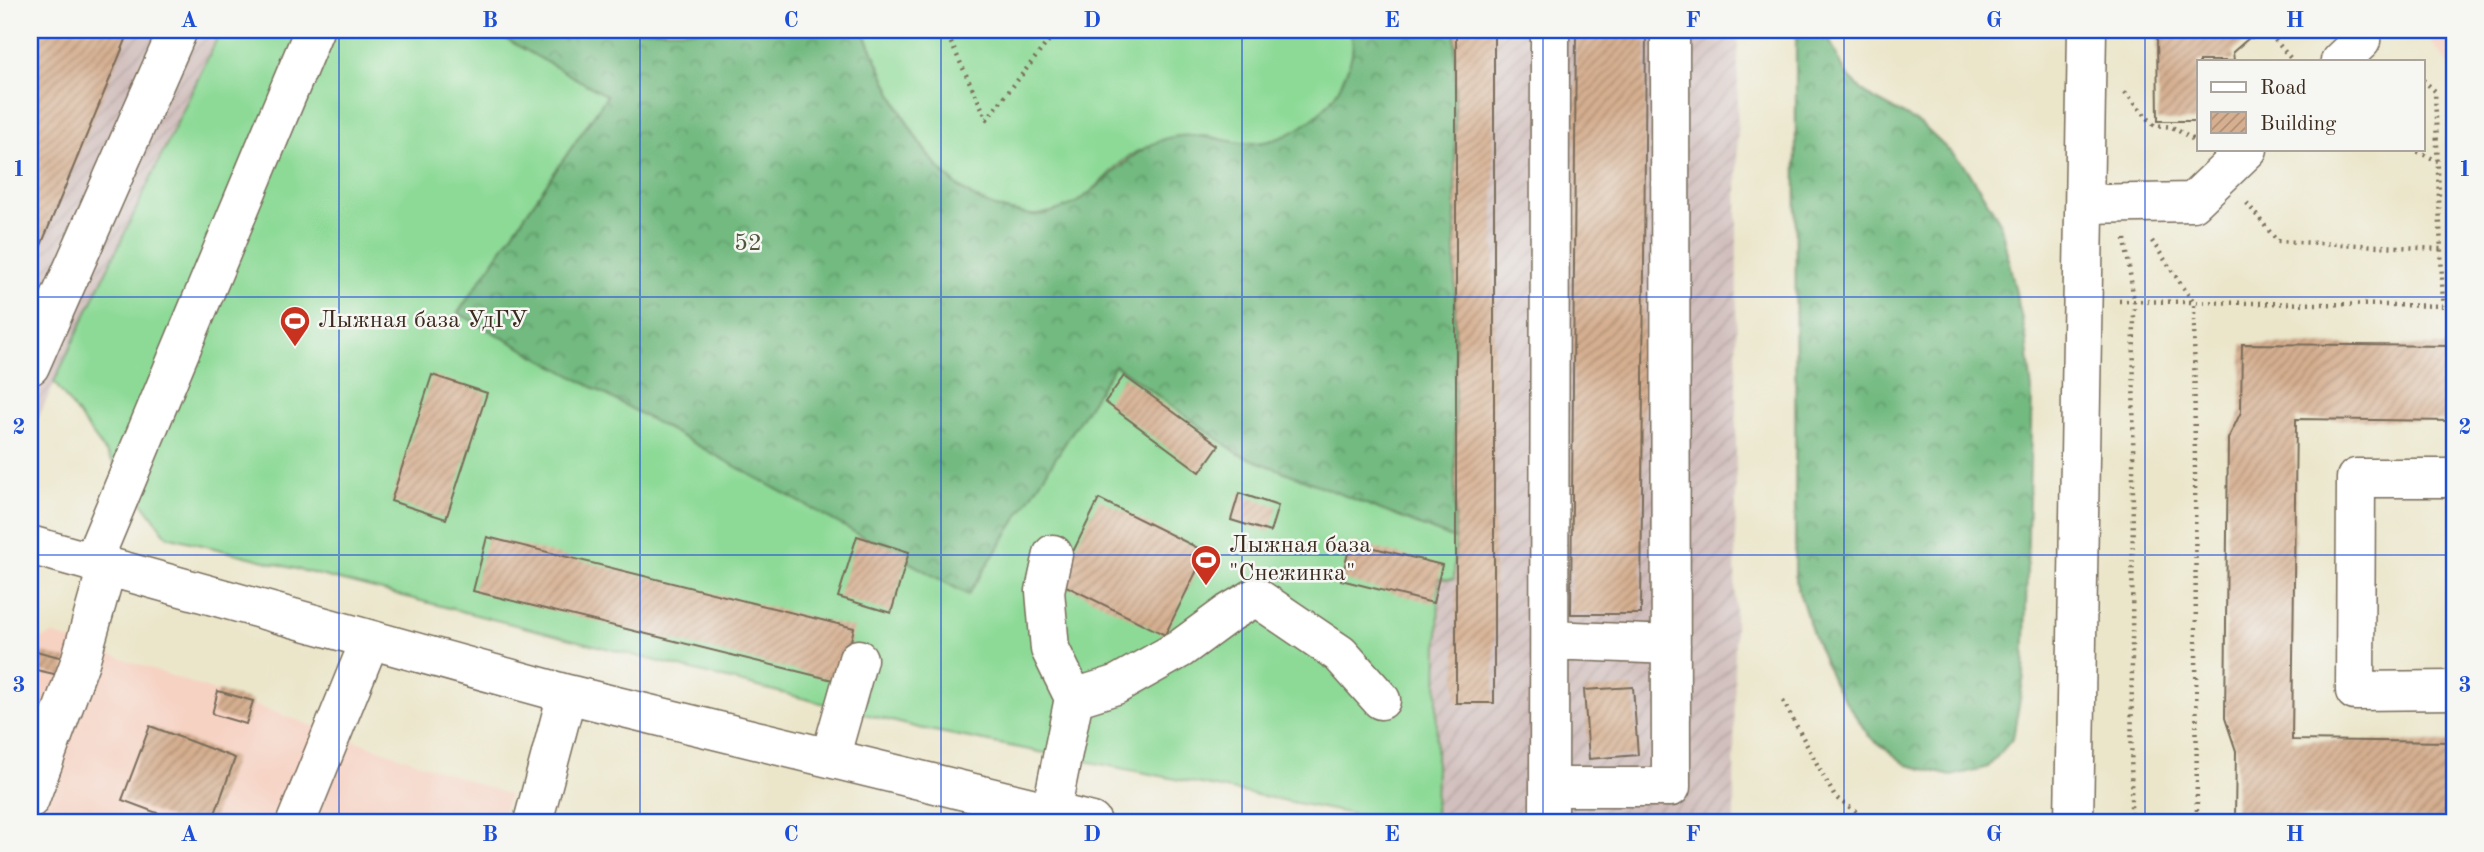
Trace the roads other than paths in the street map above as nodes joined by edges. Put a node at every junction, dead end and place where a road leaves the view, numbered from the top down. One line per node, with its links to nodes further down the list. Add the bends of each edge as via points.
1 (178, 30): 10 (street)
2 (314, 30): 14 (street)
3 (1550, 30): 15 (street)
4 (1670, 30): 17 (street)
5 (2087, 30): 9 (street)
6 (2362, 30): 7 (street, via 2361,41)
7 (2341, 60)
8 (2236, 160): 9 (street, via 2193,202)
9 (2102, 204): 30 (street, via 2083,300)
10 (30, 366)
11 (2454, 478): 19 (street, via 2356,478 2355,691)
12 (30, 545): 14 (street)
13 (1053, 554): 21 (street, via 1045,591 1050,649)
14 (100, 565): 16 (street); 24 (street, via 80,662)
15 (1550, 639): 17 (street); 25 (street)
16 (370, 640): 20 (street); 27 (street)
17 (1671, 645): 25 (street, via 1671,787)
18 (858, 659): 23 (street)
19 (2454, 690)
20 (566, 694): 23 (street); 28 (street)
21 (1074, 698): 22 (street, via 1116,685 1180,649 1256,597 1340,654); 26 (street)
22 (1381, 700)
23 (830, 758): 26 (street)
24 (30, 799)
25 (1549, 805)
26 (1051, 812): 29 (street)
27 (296, 822)
28 (533, 822)
29 (1092, 822)
30 (2074, 822)

